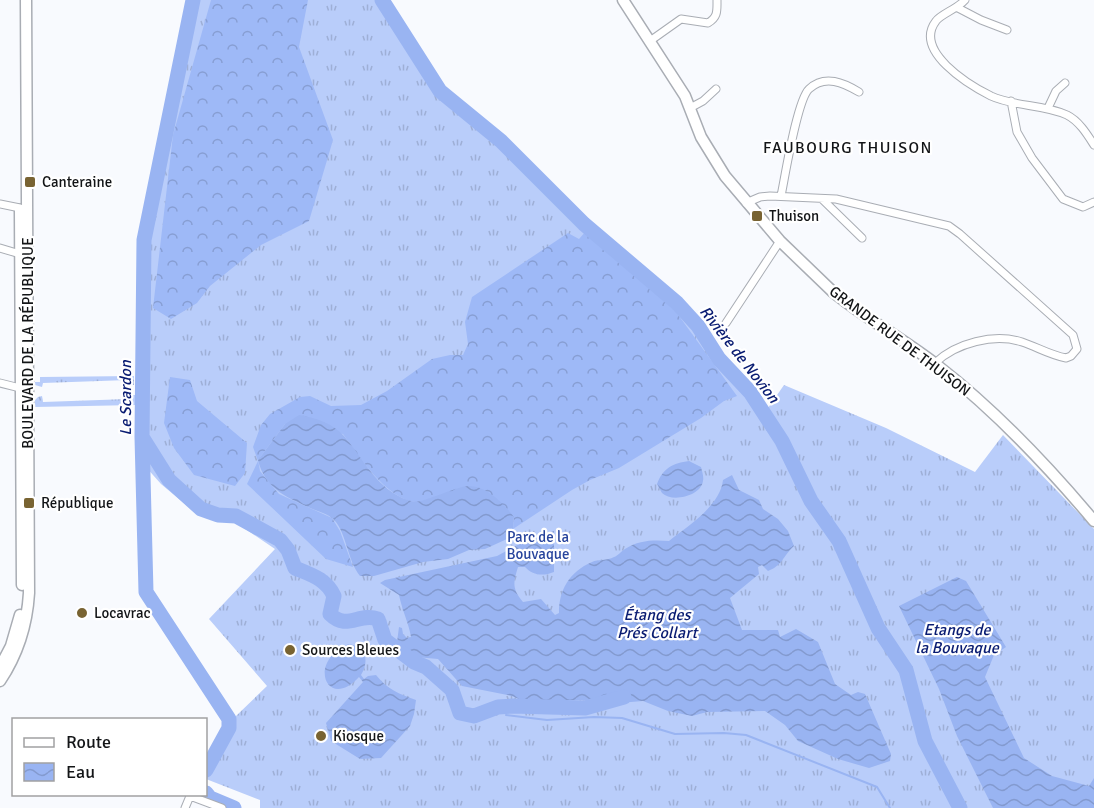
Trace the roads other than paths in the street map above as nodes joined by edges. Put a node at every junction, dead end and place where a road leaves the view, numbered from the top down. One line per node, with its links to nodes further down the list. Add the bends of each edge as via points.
1 (19, 0): 21 (main road, BOULEVARD DE LA RÉPUBLIQUE)
2 (26, 0): 32 (main road, BOULEVARD DE LA RÉPUBLIQUE, via 29,593 21,638)
3 (623, 0): 8 (main road, GRANDE RUE DE THUISON)
4 (717, 0): 8 (street, via 715,19 708,23 681,19)
5 (965, 0): 6 (street)
6 (958, 8): 7 (street); 12 (street, via 937,19 931,31 938,59 992,96)
7 (1007, 30)
8 (650, 41): 13 (main road, GRANDE RUE DE THUISON)
9 (1065, 83): 14 (street)
10 (716, 89): 13 (street)
11 (859, 93): 16 (street, via 841,81 822,82 808,90 800,109)
12 (1011, 101): 14 (street); 18 (street, via 1017,132 1064,199 1083,207)
13 (690, 108): 19 (main road, GRANDE RUE DE THUISON, via 717,165)
14 (1048, 108): 15 (street, via 1069,116)
15 (1094, 145)
16 (781, 196): 17 (street); 19 (street, via 760,197)
17 (822, 198): 22 (street); 27 (street, via 949,226 1073,335 1077,349 1066,358 1004,338 980,341 945,353)
18 (1094, 202)
19 (746, 203): 23 (main road, GRANDE RUE DE THUISON)
20 (0, 204): 21 (street)
21 (20, 208): 25 (main road, BOULEVARD DE LA RÉPUBLIQUE)
22 (862, 238)
23 (780, 241): 26 (street); 27 (main road, GRANDE RUE DE THUISON, via 847,304)
24 (0, 248): 25 (street)
25 (20, 254): 29 (main road, BOULEVARD DE LA RÉPUBLIQUE)
26 (726, 323)
27 (935, 363): 30 (main road, GRANDE RUE DE THUISON, via 1016,435)
28 (0, 382): 29 (street)
29 (20, 388): 31 (main road, BOULEVARD DE LA RÉPUBLIQUE, via 22,597 16,631)
30 (1094, 521)
31 (0, 667)
32 (0, 681)
33 (190, 796): 34 (street); 35 (street)
34 (185, 808)
35 (222, 808)

